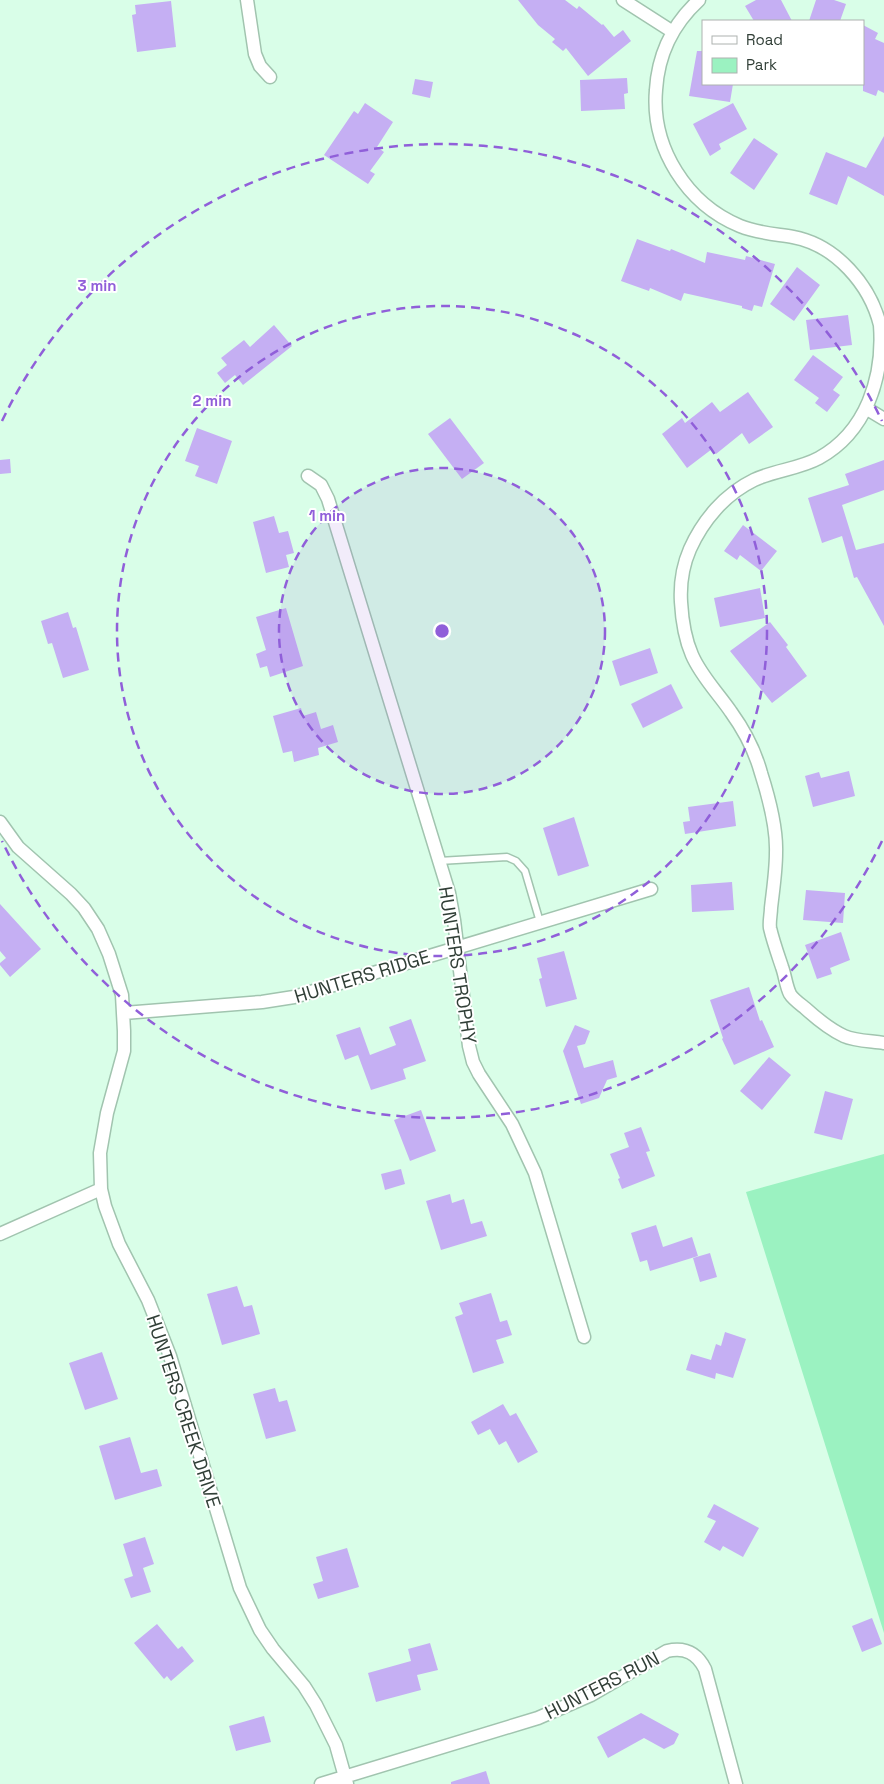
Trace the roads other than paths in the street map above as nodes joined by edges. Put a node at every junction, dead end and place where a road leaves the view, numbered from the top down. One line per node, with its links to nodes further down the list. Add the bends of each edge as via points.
1 (247, 0): 5 (street, via 255,54)
2 (623, 0): 4 (street)
3 (699, 0): 4 (street)
4 (673, 32): 6 (street, via 660,61 655,96 660,135 674,169 711,211 742,227 810,242 836,258 858,279 876,312 883,344 880,380)
5 (270, 77)
6 (869, 410): 7 (street); 15 (street, via 855,430 816,460 753,480 715,509 689,551 680,594 692,656 742,729 760,770 776,851 770,926 790,994 818,1020 845,1037)
7 (884, 419)
8 (308, 476): 10 (street, HUNTERS TROPHY, via 321,484 328,499)
9 (0, 822): 14 (street, HUNTERS CREEK DRIVE, via 18,847 84,908 98,929 117,975)
10 (439, 861): 12 (lane, via 507,857 516,861 525,871); 13 (street, HUNTERS TROPHY, via 449,893)
11 (651, 889): 12 (street, HUNTERS RIDGE)
12 (540, 922): 13 (street, HUNTERS RIDGE)
13 (457, 947): 14 (street, HUNTERS RIDGE, via 279,1000); 18 (street, HUNTERS TROPHY, via 473,1062 512,1124 531,1164)
14 (124, 1013): 16 (street, HUNTERS CREEK DRIVE, via 124,1051 102,1134)
15 (884, 1043)
16 (101, 1189): 17 (street); 19 (street, HUNTERS CREEK DRIVE, via 111,1225 148,1300 170,1356 240,1588 260,1630 316,1705 336,1745)
17 (0, 1234)
18 (584, 1337)
19 (346, 1780): 20 (street, HUNTERS RUN); 21 (street, HUNTERS RUN, via 538,1718 598,1691 667,1651 681,1649 695,1656 705,1669)
20 (321, 1784)
21 (736, 1784)

